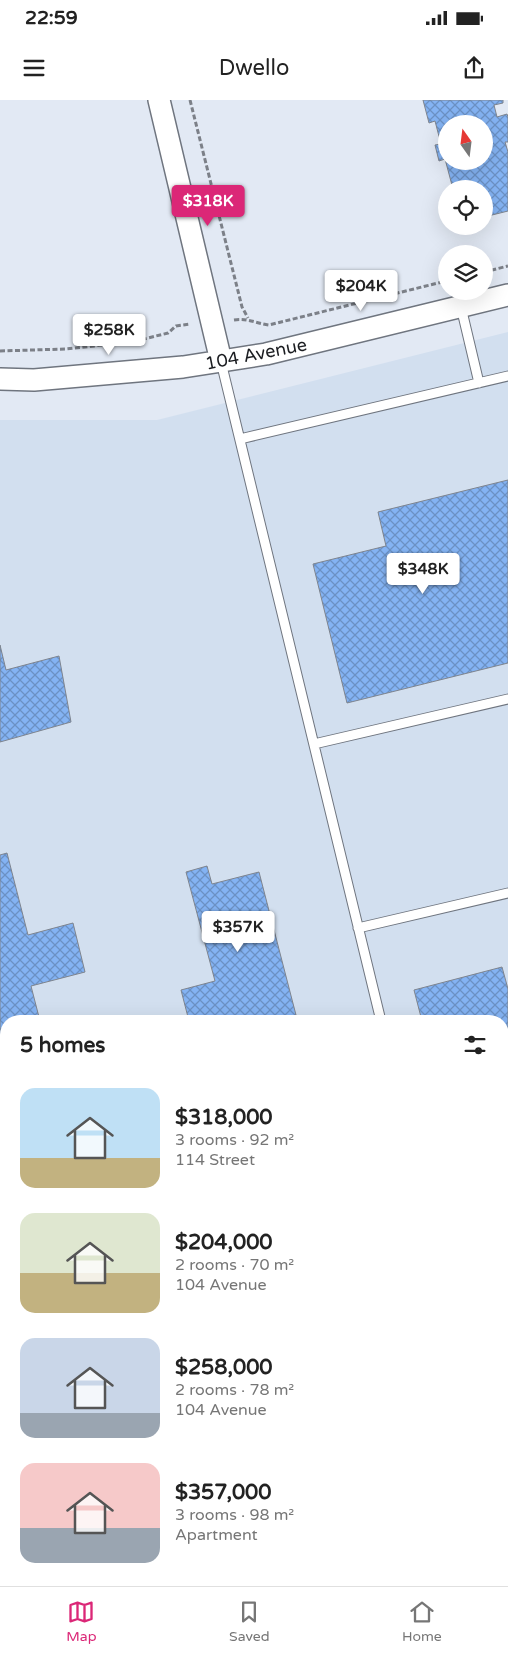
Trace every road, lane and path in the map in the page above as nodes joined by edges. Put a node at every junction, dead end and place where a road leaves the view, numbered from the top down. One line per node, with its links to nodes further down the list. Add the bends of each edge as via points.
1 (159, 100): 8 (street)
2 (190, 100): 7 (path, via 242,307)
3 (508, 266): 4 (path)
4 (493, 270)
5 (508, 295): 6 (street, 104 Avenue)
6 (461, 306): 8 (street, 104 Avenue, via 266,354); 11 (lane)
7 (248, 318)
8 (221, 361): 10 (street, 104 Avenue, via 183,368); 12 (lane)
9 (508, 376): 11 (lane)
10 (0, 380)
11 (478, 383): 12 (lane)
12 (240, 439): 14 (lane)
13 (508, 699): 14 (lane)
14 (314, 744): 16 (lane)
15 (508, 893): 16 (lane)
16 (358, 928): 17 (lane)
17 (380, 1015)

